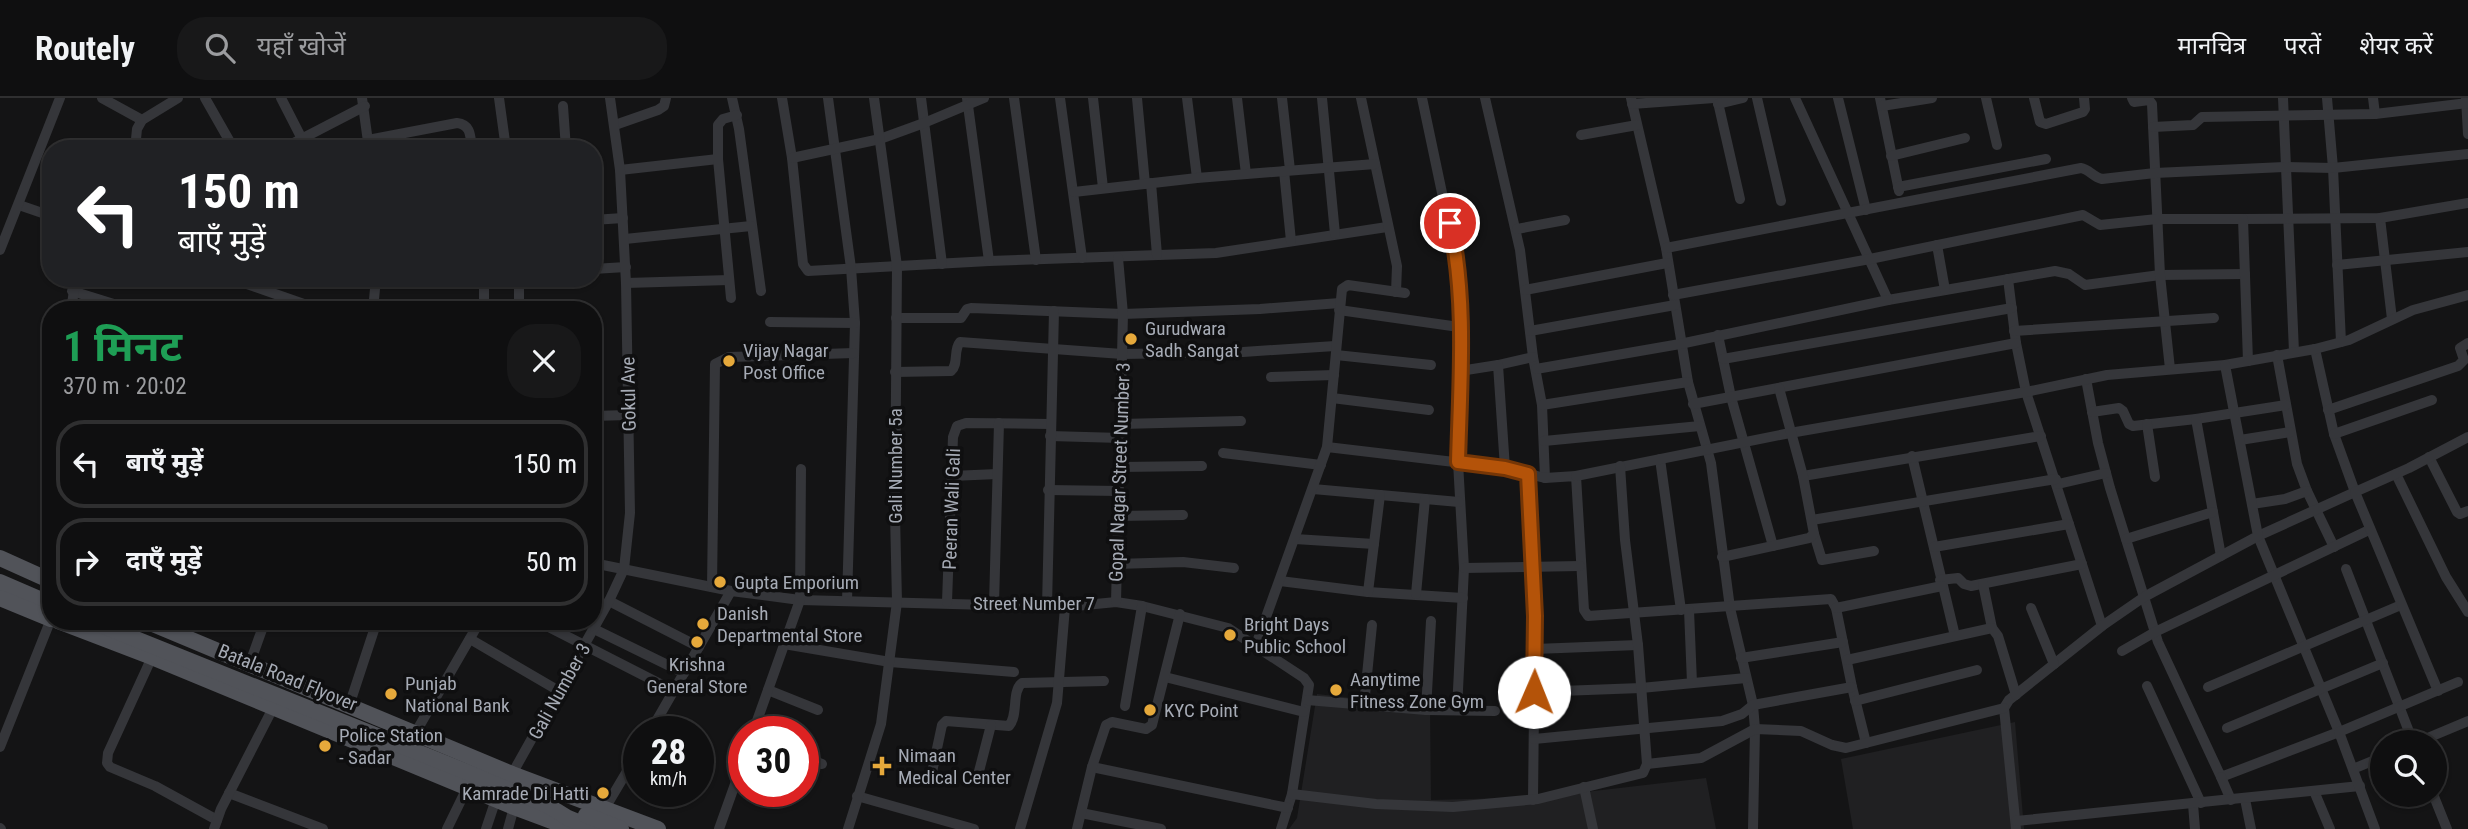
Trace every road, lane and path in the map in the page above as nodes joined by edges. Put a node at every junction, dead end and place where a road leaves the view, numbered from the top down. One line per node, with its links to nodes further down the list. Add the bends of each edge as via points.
1 (60, 98): 61 (street)
2 (102, 98): 51 (street)
3 (178, 98): 51 (street)
4 (205, 98): 63 (street)
5 (281, 98): 58 (street)
6 (499, 98): 68 (street)
7 (610, 98): 53 (street, Gokul Ave)
8 (666, 98): 53 (street, via 658,110)
9 (732, 98): 48 (street)
10 (782, 98): 75 (street)
11 (828, 98): 72 (street)
12 (874, 98): 60 (street, Gali Number 5a)
13 (921, 98): 52 (street)
14 (984, 98): 41 (street)
15 (1014, 98): 123 (street)
16 (1060, 98): 90 (street)
17 (1093, 98): 89 (street)
18 (1137, 98): 87 (street)
19 (1187, 98): 86 (street)
20 (1237, 98): 85 (street)
21 (1282, 98): 83 (street)
22 (1322, 98): 80 (street)
23 (1361, 98): 78 (street)
24 (1422, 98): 160 (street, via 1455,245)
25 (1485, 98): 110 (street)
26 (1743, 98): 40 (street)
27 (1756, 98): 92 (street)
28 (1795, 98): 98 (street)
29 (1838, 98): 96 (street)
30 (1932, 98): 44 (street)
31 (1986, 98): 71 (street)
32 (2034, 98): 33 (street, via 2040,122 2046,124 2083,112)
33 (2084, 98)
34 (2132, 98): 55 (street, via 2134,102 2151,101)
35 (2283, 98): 49 (street)
36 (2327, 98): 50 (street)
37 (2373, 98): 47 (street)
38 (364, 100): 58 (street); 65 (street)
39 (1671, 100): 40 (street); 42 (street)
40 (1716, 100): 91 (street)
41 (967, 101): 52 (street); 122 (street)
42 (1632, 101): 54 (street)
43 (2467, 101): 45 (street); 56 (street)
44 (1881, 102): 74 (street)
45 (2424, 104): 47 (street)
46 (563, 106): 69 (street)
47 (2375, 114): 50 (street)
48 (737, 115): 76 (street, via 720,121); 107 (street)
49 (2284, 116): 50 (street); 55 (street, via 2202,117 2193,125); 79 (street)
50 (2329, 117): 81 (street)
51 (142, 120): 62 (street)
52 (925, 123): 60 (street); 126 (street)
53 (615, 125): 82 (street, Gokul Ave)
54 (1637, 125): 57 (street); 115 (street)
55 (2153, 127): 84 (street)
56 (2468, 134)
57 (1581, 135)
58 (301, 137): 64 (street)
59 (1965, 138): 74 (street)
60 (880, 139): 72 (street); 128 (street, Gali Number 5a)
61 (44, 140)
62 (136, 140)
63 (229, 140)
64 (296, 140)
65 (368, 140)
66 (388, 140): 67 (street, via 457,123 466,125)
67 (471, 140)
68 (505, 140)
69 (565, 140)
70 (42, 145): 95 (street)
71 (1997, 145)
72 (834, 149): 75 (street); 131 (street)
73 (2468, 154): 81 (street)
74 (1891, 156): 88 (street)
75 (792, 158): 131 (street, via 804,268)
76 (718, 159): 82 (street); 109 (street)
77 (2046, 159): 88 (street)
78 (1375, 164): 80 (street); 108 (street)
79 (2284, 167): 81 (street); 84 (street); 100 (street)
80 (1329, 168): 83 (street); 111 (street)
81 (2333, 168): 101 (street)
82 (620, 170): 99 (street, Gokul Ave)
83 (1287, 170): 85 (street); 113 (street)
84 (2155, 173): 94 (street, via 2102,179 2081,168); 104 (street)
85 (1247, 174): 86 (street)
86 (1197, 178): 87 (street)
87 (1148, 184): 89 (street); 118 (street)
88 (1898, 187): 94 (street)
89 (1103, 188): 90 (street)
90 (1074, 192): 119 (street)
91 (1740, 200)
92 (1781, 201)
93 (2468, 203): 102 (street)
94 (1902, 204): 96 (street)
95 (19, 205): 97 (street); 116 (street)
96 (1866, 211): 98 (street)
97 (42, 213)
98 (1846, 213): 115 (street); 121 (street)
99 (623, 218): 103 (street); 112 (street, Gokul Ave)
100 (2287, 218): 101 (street); 105 (street); 171 (street)
101 (2335, 218): 102 (street); 127 (street)
102 (2381, 218): 124 (street)
103 (602, 219)
104 (2157, 219): 105 (street); 114 (street, via 2100,225 2083,215); 133 (street)
105 (2242, 219): 132 (street)
106 (1565, 220): 110 (street)
107 (751, 226): 109 (street); 142 (street)
108 (1387, 227): 111 (street); 150 (street, via 1400,292 1348,285 1342,289)
109 (723, 229): 112 (street); 135 (street)
110 (1517, 229): 139 (street)
111 (1335, 234): 113 (street)
112 (625, 239): 129 (street, Gokul Ave)
113 (1291, 241): 118 (street, via 1216,253)
114 (1937, 245): 121 (street); 140 (street)
115 (1666, 248): 125 (street)
116 (0, 250)
117 (2468, 252): 124 (street)
118 (1157, 255): 120 (street)
119 (1082, 258): 120 (street); 123 (street)
120 (1118, 258): 153 (street, Gopal Nagar Street Number 3)
121 (1870, 259): 145 (street); 146 (street)
122 (989, 261): 123 (street); 126 (street)
123 (1036, 261)
124 (2385, 261): 127 (street); 156 (street)
125 (1667, 263): 139 (street); 145 (street)
126 (942, 264): 128 (street)
127 (2337, 264): 164 (street)
128 (897, 266): 131 (street); 154 (street, Gali Number 5a)
129 (626, 267): 130 (street); 136 (street, Gokul Ave)
130 (602, 268)
131 (851, 268): 159 (street)
132 (2245, 274): 133 (street); 177 (street)
133 (2160, 275): 134 (street, via 2085,285 2062,272); 157 (street)
134 (2008, 279): 140 (street); 151 (street)
135 (729, 280): 136 (street); 144 (street)
136 (626, 283): 201 (street, Gokul Ave)
137 (73, 287): 141 (street)
138 (250, 287): 149 (street)
139 (1525, 290): 161 (street)
140 (1945, 290): 146 (street)
141 (72, 291): 147 (street); 148 (street)
142 (761, 291)
143 (2468, 297): 156 (street)
144 (731, 298)
145 (1674, 300): 161 (street); 167 (street)
146 (1888, 300): 163 (street)
147 (71, 301)
148 (104, 301)
149 (282, 301)
150 (1339, 307): 153 (street); 160 (street); 170 (street)
151 (2012, 308): 162 (street); 176 (street)
152 (1054, 311): 153 (street); 154 (street, via 971,307 961,318); 168 (street)
153 (1123, 314): 173 (street, Gopal Nagar Street Number 3)
154 (896, 318): 184 (street, Gali Number 5a)
155 (2214, 318): 157 (street)
156 (2392, 319): 164 (street)
157 (2165, 320): 162 (street); 182 (street)
158 (770, 322): 159 (street)
159 (855, 323): 172 (street)
160 (1460, 327): 183 (street)
161 (1530, 331): 175 (street)
162 (2014, 331): 165 (street)
163 (1718, 335): 167 (street); 176 (street)
164 (2341, 342): 169 (street)
165 (2016, 343): 189 (street); 190 (street)
166 (2468, 343): 198 (street, via 2460,348 2465,360 2458,366)
167 (1680, 344): 181 (street); 188 (street)
168 (1054, 348): 173 (street); 184 (street, via 960,342 951,371); 206 (street)
169 (2315, 349): 171 (street); 198 (street)
170 (1335, 350): 173 (street); 178 (street); 185 (street)
171 (2294, 352): 174 (street)
172 (854, 353): 288 (street, via 729,358 715,364); 299 (street)
173 (1122, 354): 207 (street, Gopal Nagar Street Number 3)
174 (2277, 355): 177 (street); 196 (street)
175 (1532, 357): 179 (street); 181 (street)
176 (1723, 359): 191 (street)
177 (2248, 361): 180 (street)
178 (1431, 365)
179 (1498, 365): 183 (street); 231 (street)
180 (2225, 365): 182 (street); 200 (street)
181 (1536, 369): 195 (street)
182 (2170, 369): 187 (street)
183 (1460, 371): 226 (street)
184 (895, 372): 300 (street, Gali Number 5a)
185 (1334, 375): 186 (street); 192 (street)
186 (1271, 377)
187 (2086, 379): 190 (street); 199 (street)
188 (1688, 382): 194 (street); 195 (street)
189 (1779, 388): 191 (street); 211 (street)
190 (2026, 393): 211 (street); 214 (street)
191 (1731, 397): 194 (street); 219 (street)
192 (1332, 398): 197 (street); 220 (street)
193 (2432, 400): 212 (street)
194 (1693, 404): 209 (street)
195 (1542, 405): 218 (street)
196 (2286, 405): 200 (street); 210 (street)
197 (1429, 410)
198 (2328, 410): 212 (street)
199 (2092, 412): 208 (street, via 2119,408 2129,424); 233 (street)
200 (2234, 412): 203 (street); 217 (street)
201 (628, 415): 202 (street); 280 (street, Gokul Ave, via 630,513)
202 (602, 416)
203 (2196, 419): 208 (street); 255 (street)
204 (1241, 421): 207 (street)
205 (999, 423): 206 (street, Peeran Wali Gali); 234 (street); 237 (street, Peeran Wali Gali, via 957,426)
206 (1050, 424): 213 (street)
207 (1121, 424): 216 (street, Gopal Nagar Street Number 3)
208 (2147, 424): 240 (street)
209 (1700, 426): 218 (street); 221 (street)
210 (2290, 432): 217 (street); 246 (street)
211 (1790, 433): 219 (street); 239 (street)
212 (2334, 434): 247 (street)
213 (1050, 436): 216 (street); 244 (street)
214 (2041, 436): 223 (street); 242 (street)
215 (2468, 437): 224 (street)
216 (1121, 438): 230 (street, Gopal Nagar Street Number 3)
217 (2240, 440): 252 (street)
218 (1544, 441): 241 (street)
219 (1743, 443): 221 (street); 266 (street)
220 (1327, 447): 226 (street); 227 (street)
221 (1707, 450): 225 (street); 271 (street)
222 (1223, 453): 227 (street)
223 (1912, 456): 239 (street); 250 (street)
224 (2430, 457): 236 (street); 254 (street, via 2457,512)
225 (1660, 459): 229 (street); 311 (street)
226 (1458, 462): 231 (street); 251 (street)
227 (1321, 465): 243 (street)
228 (1202, 466): 230 (street)
229 (1620, 466): 238 (street); 315 (street)
230 (1120, 467): 245 (street, Gopal Nagar Street Number 3)
231 (1505, 468): 235 (street)
232 (801, 469): 297 (street)
233 (2106, 472): 242 (street); 264 (street)
234 (997, 474): 237 (street); 303 (street)
235 (1528, 474): 241 (street); 276 (street)
236 (2396, 474): 247 (street); 293 (street)
237 (952, 476): 301 (street, Peeran Wali Gali)
238 (1576, 476): 241 (street); 277 (street)
239 (1803, 476): 258 (street)
240 (2155, 477)
241 (1545, 478)
242 (2057, 481): 250 (street); 259 (street)
243 (1313, 489): 248 (street); 263 (street)
244 (1048, 490): 245 (street); 305 (street)
245 (1119, 491): 257 (street, Gopal Nagar Street Number 3)
246 (2307, 491): 252 (street); 253 (street)
247 (2355, 492): 253 (street); 260 (street)
248 (1380, 495): 249 (street); 265 (street)
249 (1425, 499): 251 (street); 291 (street)
250 (1922, 500): 258 (street); 267 (street)
251 (1459, 502): 279 (street)
252 (2252, 504): 262 (street)
253 (2317, 511): 262 (street); 268 (street)
254 (2468, 511)
255 (2213, 512): 264 (street); 270 (street)
256 (1183, 515): 257 (street)
257 (1118, 516): 273 (street, Gopal Nagar Street Number 3)
258 (1812, 520): 261 (street)
259 (2069, 524): 267 (street); 274 (street)
260 (2370, 530): 268 (street); 304 (street)
261 (1814, 534): 266 (street); 269 (street, via 1822,560)
262 (2258, 536): 270 (street); 282 (street)
263 (1295, 539): 265 (street); 284 (street)
264 (2126, 539): 292 (street)
265 (1374, 544): 290 (street)
266 (1773, 546): 271 (street)
267 (1934, 547): 286 (street)
268 (2334, 547): 282 (street)
269 (1874, 551)
270 (2221, 556): 292 (street)
271 (1722, 557): 308 (street)
272 (0, 558): 283 (main road)
273 (1116, 564): 278 (street, via 1183,562); 302 (street, Gopal Nagar Street Number 3)
274 (2082, 564): 287 (street); 320 (street)
275 (602, 565): 280 (street, Street Number 7)
276 (1532, 566): 277 (street); 279 (street); 342 (street)
277 (1580, 566): 315 (street, via 1588,616)
278 (1234, 568)
279 (1464, 568): 295 (street)
280 (624, 569): 288 (street, Street Number 7); 298 (street, Gali Number 3)
281 (2346, 569): 317 (street)
282 (2273, 574): 332 (street); 340 (street)
283 (42, 577)
284 (1280, 581): 290 (street); 337 (street)
285 (0, 582): 296 (main road)
286 (1941, 583): 287 (street, via 1958,578 1967,586); 309 (street); 333 (street)
287 (1983, 583): 321 (street)
288 (712, 587): 289 (street, Street Number 7)
289 (731, 591): 297 (street, Street Number 7); 341 (street)
290 (1368, 592): 291 (street)
291 (1416, 594): 295 (street)
292 (2144, 597): 320 (street); 332 (street)
293 (2463, 597): 312 (street)
294 (0, 598): 316 (main road)
295 (1463, 598): 382 (street)
296 (42, 600)
297 (800, 600): 299 (street, Street Number 7); 336 (street)
298 (609, 601): 313 (street, Gali Number 3); 341 (street)
299 (847, 601): 300 (street, Street Number 7)
300 (897, 602): 301 (street, Street Number 7); 347 (street, Gali Number 5a)
301 (947, 602): 303 (street, Street Number 7)
302 (1116, 602): 306 (street, Street Number 7); 307 (street, Street Number 7)
303 (994, 604): 305 (street, Street Number 7)
304 (2401, 605): 317 (street); 368 (street)
305 (1046, 606): 307 (street, Street Number 7)
306 (1142, 606): 314 (street, Street Number 7); 373 (street)
307 (1065, 607): 356 (street)
308 (1730, 608): 309 (street, via 1827,599); 311 (street); 345 (street)
309 (1836, 608): 335 (street)
310 (2031, 608): 350 (street)
311 (1685, 610): 315 (street); 359 (street)
312 (2468, 612)
313 (602, 614)
314 (1181, 614): 337 (street, Street Number 7, via 1228,628); 354 (street)
315 (1634, 614): 338 (street)
316 (42, 615)
317 (2366, 620): 340 (street); 349 (street)
318 (1431, 621): 381 (street)
319 (1372, 625): 374 (street)
320 (2102, 626): 350 (street)
321 (1992, 628): 333 (street); 370 (street)
322 (47, 630): 398 (street)
323 (82, 630): 344 (main road)
324 (113, 630): 424 (main road, Batala Road Flyover)
325 (168, 630): 348 (main road)
326 (262, 630): 348 (street)
327 (374, 630): 376 (street)
328 (475, 630): 334 (street)
329 (554, 630): 339 (street)
330 (593, 630): 339 (street, Gali Number 3)
331 (596, 630): 353 (street)
332 (2155, 632): 343 (street); 408 (street)
333 (1955, 636): 346 (street)
334 (470, 639): 366 (street); 395 (street)
335 (1843, 642): 345 (street); 346 (street)
336 (784, 644): 347 (street); 365 (street)
337 (1256, 645): 371 (street, Street Number 7, via 1307,681)
338 (1638, 645): 342 (street); 363 (street)
339 (584, 646): 366 (street, Gali Number 3); 367 (street)
340 (2303, 646): 362 (street); 364 (street)
341 (699, 647): 353 (street)
342 (1535, 649): 369 (street)
343 (2122, 651)
344 (152, 657): 378 (main road); 430 (street, via 107,763 155,786)
345 (1741, 658): 355 (street)
346 (1847, 660): 361 (street)
347 (890, 662): 352 (street); 417 (street, Gali Number 5a, via 881,724)
348 (250, 663): 376 (main road)
349 (2383, 663): 364 (street); 377 (street)
350 (2054, 664): 370 (street)
351 (1977, 670): 372 (street)
352 (1014, 672)
353 (684, 673): 367 (street)
354 (1164, 677): 384 (street); 404 (street, via 1152,727 1109,722)
355 (1746, 678): 359 (street); 375 (street)
356 (1060, 681): 357 (street); 388 (street, via 1020,684 1011,724); 445 (street)
357 (1104, 681)
358 (2458, 682): 368 (street)
359 (1692, 683): 363 (street)
360 (2147, 686): 422 (street)
361 (1852, 687): 372 (street); 375 (street)
362 (2208, 687)
363 (1641, 688): 369 (street); 390 (street)
364 (2321, 689): 389 (street); 394 (street)
365 (768, 690): 380 (street); 386 (street)
366 (559, 691): 407 (street, Gali Number 3)
367 (674, 691): 385 (street)
368 (2438, 691): 377 (street)
369 (1534, 692): 396 (street)
370 (2016, 695): 379 (street)
371 (1307, 700): 374 (street); 384 (street)
372 (1855, 701): 397 (street)
373 (1125, 705)
374 (1364, 705): 381 (street)
375 (1753, 705): 390 (street, via 1742,715 1722,721); 391 (street)
376 (349, 706): 395 (main road)
377 (2399, 707): 392 (street); 394 (street)
378 (273, 708): 399 (main road); 415 (street)
379 (2004, 708): 397 (street); 432 (street)
380 (818, 710)
381 (1426, 710): 382 (street)
382 (1457, 710): 383 (street)
383 (1495, 711)
384 (1304, 712): 416 (street)
385 (659, 716)
386 (759, 716)
387 (2468, 721): 393 (street)
388 (991, 725): 406 (street, via 946,721); 410 (street)
389 (2227, 728)
390 (1644, 729): 396 (street); 403 (street)
391 (1755, 729): 397 (street, via 1801,731 1839,747); 403 (street, via 1701,758); 450 (street)
392 (2408, 730)
393 (2447, 730)
394 (2339, 732): 405 (street); 408 (street)
395 (414, 733): 399 (street); 407 (main road)
396 (1534, 739): 420 (street)
397 (1866, 743)
398 (0, 747)
399 (402, 761): 413 (main road)
400 (2370, 762): 405 (street)
401 (819, 763): 402 (street)
402 (822, 764)
403 (1647, 765): 412 (street, via 1638,776)
404 (1092, 767): 427 (street); 429 (street)
405 (2353, 769): 411 (street)
406 (932, 772)
407 (512, 774): 428 (main road)
408 (2221, 777): 421 (street)
409 (623, 778): 428 (street)
410 (977, 779)
411 (2360, 786): 414 (street); 433 (street)
412 (1584, 787): 420 (street); 449 (street)
413 (467, 788): 418 (main road); 435 (street)
414 (2314, 791): 419 (street); 453 (street)
415 (229, 793): 430 (street); 434 (street)
416 (1292, 794): 420 (street, via 1429,807); 427 (street)
417 (857, 796): 443 (street, Gali Number 5a); 444 (street)
418 (496, 799): 425 (main road); 436 (street)
419 (2245, 799): 421 (street); 452 (street)
420 (1533, 800)
421 (2231, 800): 422 (street)
422 (2197, 803): 432 (street); 451 (street)
423 (728, 804): 442 (street)
424 (547, 805): 439 (main road, Batala Road Flyover); 440 (main road, Batala Road Flyover, via 570,808)
425 (514, 807): 437 (street); 438 (main road)
426 (2439, 807): 455 (street)
427 (1288, 808): 448 (street)
428 (604, 810): 441 (main road)
429 (1081, 813): 431 (street); 446 (street)
430 (216, 825)
431 (1120, 825): 447 (street)
432 (2016, 825)
433 (2374, 827): 454 (street)
434 (323, 829)
435 (447, 829)
436 (486, 829)
437 (508, 829)
438 (573, 829)
439 (595, 829)
440 (621, 829)
441 (658, 829)
442 (719, 829)
443 (848, 829)
444 (974, 829)
445 (1020, 829)
446 (1077, 829)
447 (1161, 829)
448 (1281, 829)
449 (1593, 829)
450 (1753, 829)
451 (2196, 829)
452 (2251, 829)
453 (2330, 829)
454 (2361, 829)
455 (2448, 829)

